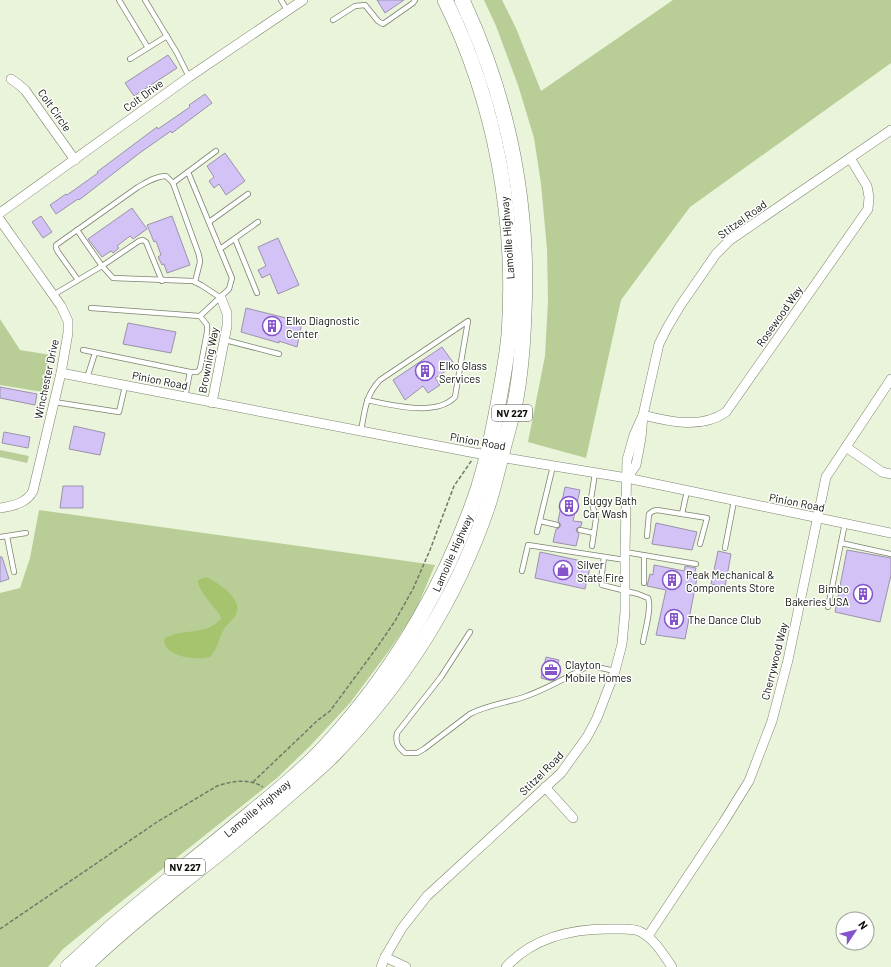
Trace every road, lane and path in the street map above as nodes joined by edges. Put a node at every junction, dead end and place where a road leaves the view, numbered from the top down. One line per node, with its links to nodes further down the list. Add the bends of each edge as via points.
1 (119, 0): 11 (lane)
2 (145, 0): 10 (lane)
3 (281, 0): 8 (lane)
4 (303, 0): 8 (street, Colt Drive)
5 (415, 0): 9 (lane, via 383,24 378,22 365,5 355,6)
6 (445, 0): 54 (main road, Lamoille Highway / NV 227, via 476,74 498,154 509,243 509,334)
7 (462, 0): 54 (main road, Lamoille Highway / NV 227, via 495,83 510,142 523,219 523,345 515,403)
8 (288, 10): 13 (street, Colt Drive)
9 (333, 20)
10 (167, 36): 11 (lane); 13 (lane)
11 (148, 48): 12 (lane)
12 (130, 59)
13 (188, 77): 18 (street, Colt Drive)
14 (10, 79): 18 (street, Colt Circle, via 25,90)
15 (891, 130): 17 (street, Stitzel Road)
16 (216, 152): 19 (lane)
17 (850, 158): 51 (street, Stitzel Road, via 730,240 716,254 680,306 659,344); 51 (street, Rosewood Way, via 867,186 868,209 726,412 706,422 686,423)
18 (75, 160): 22 (street, Colt Drive)
19 (188, 172): 20 (lane); 24 (lane)
20 (173, 183): 26 (lane, via 166,176 148,181); 32 (lane, via 199,255 200,266)
21 (248, 194): 24 (lane)
22 (0, 213)
23 (0, 220): 34 (street, Winchester Drive)
24 (209, 222): 28 (lane)
25 (258, 222): 27 (lane)
26 (77, 230): 29 (lane); 30 (lane, via 58,243 56,248)
27 (234, 239): 28 (lane); 33 (lane)
28 (220, 249): 35 (lane, via 232,278 229,289)
29 (102, 266): 30 (lane); 31 (lane, via 116,279); 31 (lane, via 143,240)
30 (78, 280): 34 (lane)
31 (162, 281): 32 (lane)
32 (195, 282): 35 (lane)
33 (257, 293)
34 (53, 295): 43 (street, Winchester Drive, via 68,321)
35 (221, 298): 37 (lane); 38 (street, Browning Way, via 227,313)
36 (91, 308): 37 (lane)
37 (200, 316): 42 (lane, via 207,325 207,332 200,369)
38 (225, 340): 41 (lane); 50 (street, Browning Way)
39 (83, 350): 40 (lane)
40 (95, 353): 42 (lane); 44 (lane)
41 (279, 354)
42 (190, 372): 47 (lane)
43 (61, 373): 44 (street, Pinion Road); 49 (street, Winchester Drive)
44 (87, 378): 46 (street, Pinion Road)
45 (891, 379): 53 (street, Cherrywood Way)
46 (125, 386): 47 (street, Pinion Road); 49 (lane, via 119,412)
47 (185, 397): 50 (street, Pinion Road)
48 (367, 400): 48 (lane, via 380,380 468,321 455,397 451,402 430,408); 52 (lane)
49 (54, 402): 62 (street, Winchester Drive, via 33,491 23,501)
50 (212, 403): 52 (street, Pinion Road)
51 (643, 415): 59 (street, Stitzel Road, via 634,434 627,460)
52 (361, 430): 54 (street, Pinion Road)
53 (846, 446): 58 (street, via 882,472); 64 (street, Cherrywood Way, via 826,477)
54 (494, 456): 56 (street, Pinion Road); 95 (main road, Lamoille Highway / NV 227, via 479,485 458,541 435,591 412,632 354,714 332,740); 101 (main road, Lamoille Highway / NV 227, via 488,506 458,579 434,624 375,707 310,777 120,934)
55 (471, 463): 93 (path, via 454,486 419,576 395,621 370,658 332,708)
56 (553, 466): 57 (street, Pinion Road); 65 (lane)
57 (595, 473): 59 (street, Pinion Road); 71 (lane, via 591,499 596,519)
58 (891, 474)
59 (627, 478): 60 (street, Pinion Road); 82 (street, Stitzel Road)
60 (687, 491): 61 (street, Pinion Road); 63 (lane)
61 (734, 501): 64 (street, Pinion Road); 79 (lane)
62 (0, 508)
63 (682, 514): 73 (lane, via 653,510 649,514); 77 (lane, via 707,518)
64 (818, 518): 66 (street, Pinion Road); 98 (street, Cherrywood Way, via 788,660 772,721 749,781)
65 (540, 521): 67 (lane); 69 (lane)
66 (845, 524): 72 (street, Pinion Road); 76 (lane)
67 (557, 525)
68 (580, 530): 71 (lane)
69 (537, 532)
70 (26, 533): 75 (lane)
71 (594, 533): 78 (lane)
72 (891, 533)
73 (647, 536)
74 (0, 537): 75 (lane)
75 (6, 537): 86 (lane)
76 (840, 543): 80 (lane); 89 (lane)
77 (700, 544)
78 (592, 546)
79 (725, 548)
80 (891, 554)
81 (644, 555): 82 (lane); 84 (lane); 87 (lane)
82 (625, 556): 83 (lane); 88 (street, Stitzel Road)
83 (604, 557): 85 (lane, via 528,545); 88 (lane, via 601,583 604,587)
84 (696, 564)
85 (522, 571)
86 (14, 572)
87 (644, 583)
88 (625, 590): 91 (lane, via 646,596 649,601); 92 (street, Stitzel Road, via 622,644)
89 (828, 607)
90 (470, 632): 92 (lane, via 441,677 397,733 397,746 405,754 417,753 478,710 524,697 586,667 592,666)
91 (643, 642)
92 (615, 672): 94 (street, Stitzel Road, via 587,737 561,773)
93 (253, 782): 95 (path); 97 (path, via 217,786 157,822)
94 (545, 787): 96 (street); 99 (street, Stitzel Road, via 427,896 402,928)
95 (273, 795): 100 (main road, Lamoille Highway / NV 227, via 112,926)
96 (572, 818)
97 (0, 930)
98 (648, 936): 104 (street, via 634,929 577,930 544,939 522,952); 105 (street)
99 (385, 957): 102 (street, Stitzel Road); 103 (street)
100 (68, 967)
101 (84, 967)
102 (381, 967)
103 (406, 967)
104 (506, 967)
105 (672, 967)

